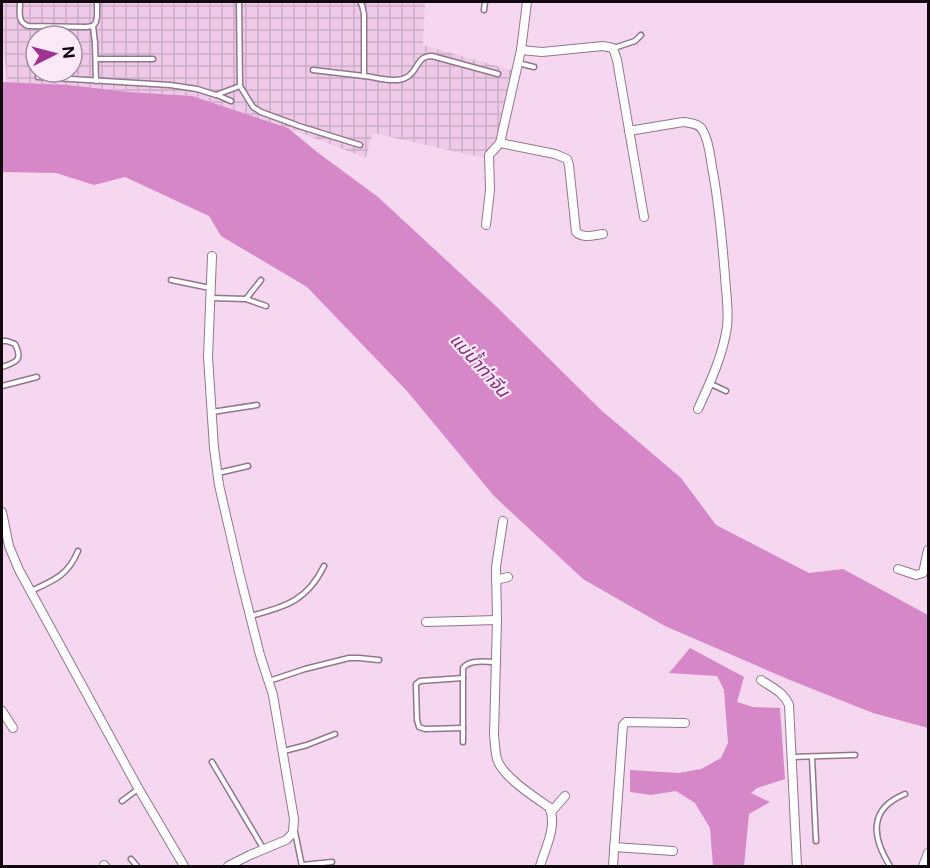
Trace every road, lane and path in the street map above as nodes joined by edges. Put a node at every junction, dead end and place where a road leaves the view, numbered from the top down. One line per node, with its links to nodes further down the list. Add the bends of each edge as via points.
1 (20, 2): 8 (lane, via 20,19 28,26)
2 (97, 2): 8 (lane)
3 (239, 2): 21 (lane)
4 (360, 2): 18 (lane, via 364,14)
5 (484, 2): 7 (lane)
6 (527, 2): 11 (street)
7 (484, 10)
8 (93, 26): 12 (lane)
9 (641, 35): 10 (lane)
10 (613, 48): 11 (street, via 603,45 542,52); 24 (street)
11 (520, 50): 14 (street)
12 (96, 59): 13 (lane); 20 (lane)
13 (153, 59)
14 (518, 63): 15 (lane); 25 (street)
15 (534, 67)
16 (313, 70): 18 (lane)
17 (498, 74): 18 (lane, via 426,56 401,80)
18 (364, 76)
19 (84, 80): 20 (lane)
20 (96, 81): 22 (lane, via 178,86)
21 (240, 86): 22 (lane); 26 (lane, via 253,107 261,112)
22 (216, 95): 23 (lane)
23 (231, 101)
24 (629, 131): 27 (street); 40 (street, via 683,122 704,132 717,191 728,314)
25 (500, 143): 28 (street, via 489,155); 29 (street, via 567,159 576,232 583,236)
26 (360, 145)
27 (644, 217)
28 (486, 225)
29 (603, 234)
30 (212, 256): 33 (street)
31 (171, 280): 33 (lane)
32 (261, 280): 35 (lane)
33 (210, 288): 34 (street)
34 (209, 298): 35 (lane); 45 (street, via 207,357)
35 (246, 299): 36 (lane)
36 (266, 306)
37 (2, 341): 38 (lane, via 15,344 19,357)
38 (2, 367)
39 (37, 377): 41 (lane)
40 (710, 383): 42 (lane); 44 (street)
41 (2, 386)
42 (726, 391)
43 (257, 405): 45 (lane)
44 (698, 409)
45 (211, 412): 47 (street)
46 (248, 466): 47 (lane)
47 (217, 473): 57 (street)
48 (2, 512): 56 (street, via 9,546)
49 (503, 521): 55 (street)
50 (928, 550): 53 (street, via 923,573 916,575)
51 (78, 551): 56 (lane, via 61,576)
52 (324, 566): 57 (lane, via 317,580 295,600)
53 (898, 569)
54 (508, 577): 55 (street)
55 (496, 580): 58 (street)
56 (31, 591): 76 (street)
57 (250, 616): 64 (street)
58 (497, 620): 59 (street); 61 (street)
59 (426, 622)
60 (379, 660): 64 (lane, via 349,658)
61 (496, 662): 62 (lane, via 470,662 463,668); 80 (street, via 497,760 508,775)
62 (463, 678): 68 (lane); 68 (lane, via 416,684 419,727)
63 (760, 680): 74 (street, via 782,694 789,705)
64 (270, 681): 71 (street)
65 (2, 711): 67 (street)
66 (686, 723): 83 (street, via 623,725)
67 (13, 728)
68 (463, 728): 70 (lane)
69 (335, 734): 71 (lane)
70 (463, 742)
71 (283, 752): 81 (street)
72 (855, 755): 73 (lane)
73 (812, 756): 74 (lane); 82 (lane)
74 (791, 757): 95 (street)
75 (212, 762): 84 (lane)
76 (139, 789): 79 (lane); 91 (street)
77 (905, 794): 96 (lane, via 890,801 879,815 878,845)
78 (565, 796): 80 (street)
79 (122, 801)
80 (551, 812): 93 (street, via 551,829)
81 (294, 828): 84 (street, via 286,840); 89 (lane)
82 (816, 841)
83 (614, 847): 85 (street); 94 (street)
84 (263, 849): 92 (street)
85 (673, 851)
86 (928, 853): 97 (street)
87 (132, 859): 90 (lane)
88 (332, 862): 89 (lane)
89 (302, 866)
90 (137, 867)
91 (184, 867)
92 (228, 867)
93 (540, 867)
94 (613, 867)
95 (797, 867)
96 (890, 867)
97 (923, 867)

